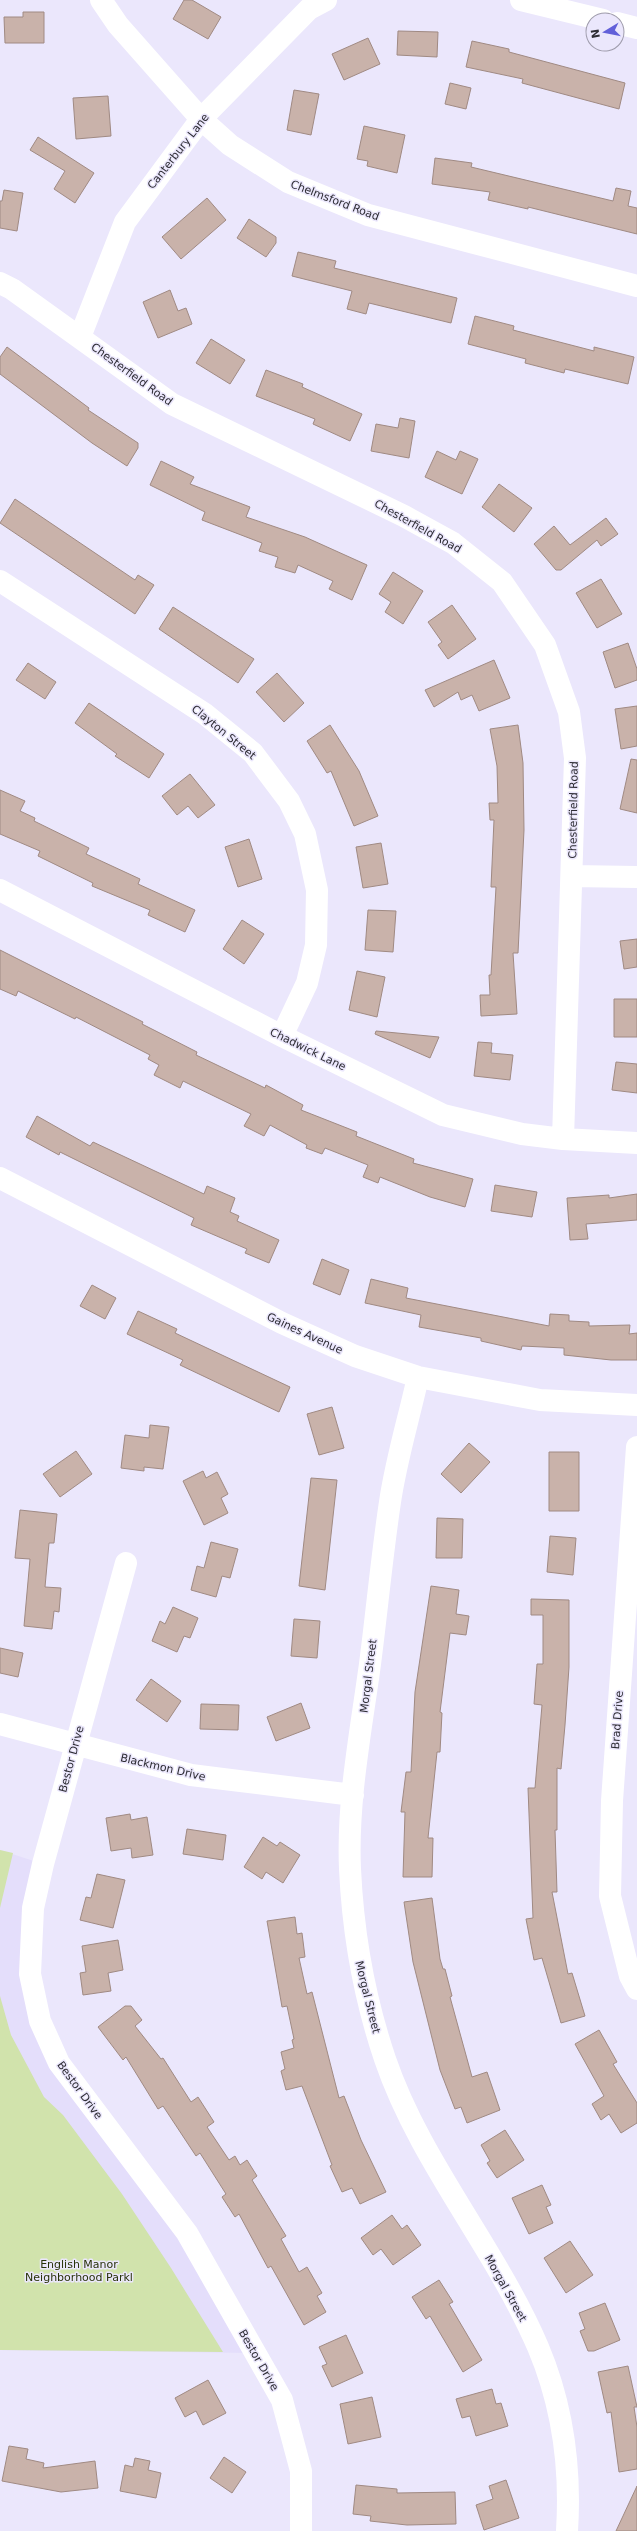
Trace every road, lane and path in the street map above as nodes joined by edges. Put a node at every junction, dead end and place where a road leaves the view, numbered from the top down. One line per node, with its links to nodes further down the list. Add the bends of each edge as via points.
1 (101, 0): 7 (street, Chelmsford Road, via 118,25)
2 (326, 0): 7 (street, Canterbury Lane, via 309,10)
3 (522, 0): 4 (street)
4 (585, 16)
5 (625, 25): 6 (street)
6 (637, 28)
7 (201, 119): 9 (street, Chelmsford Road, via 230,145 288,182 368,215); 10 (street, Canterbury Lane, via 125,222)
8 (0, 283): 10 (street, Chesterfield Road)
9 (637, 286)
10 (80, 337): 12 (street, Chesterfield Road, via 172,404 404,516 453,543 502,582 545,645 569,712 575,758)
11 (0, 581): 15 (street, Clayton Street, via 205,714 253,753 289,801 305,834 317,890 316,945 307,983)
12 (572, 876): 13 (street); 16 (street, Chesterfield Road)
13 (637, 877)
14 (0, 890): 15 (street, Chadwick Lane)
15 (282, 1036): 16 (street, Chadwick Lane, via 443,1115 522,1134)
16 (563, 1139): 17 (street, Chadwick Lane)
17 (637, 1143)
18 (0, 1178): 19 (street, Gaines Avenue, via 282,1323 355,1356)
19 (418, 1377): 20 (street, Gaines Avenue, via 540,1400); 25 (street, Morgal Street, via 391,1498)
20 (637, 1405)
21 (637, 1447): 26 (street, Brad Drive, via 612,1801 610,1896 630,1976)
22 (126, 1563): 24 (street, Bestor Drive)
23 (0, 1724): 24 (street, Blackmon Drive)
24 (74, 1745): 25 (street, Blackmon Drive, via 191,1775); 27 (street, Bestor Drive, via 33,1908 30,1974 40,2022 59,2063 187,2233 282,2400 301,2471)
25 (353, 1795): 28 (street, Morgal Street, via 350,1867 358,1963 385,2059 411,2121 511,2294 538,2348 565,2439 569,2493)
26 (637, 1989)
27 (301, 2531)
28 (567, 2531)

